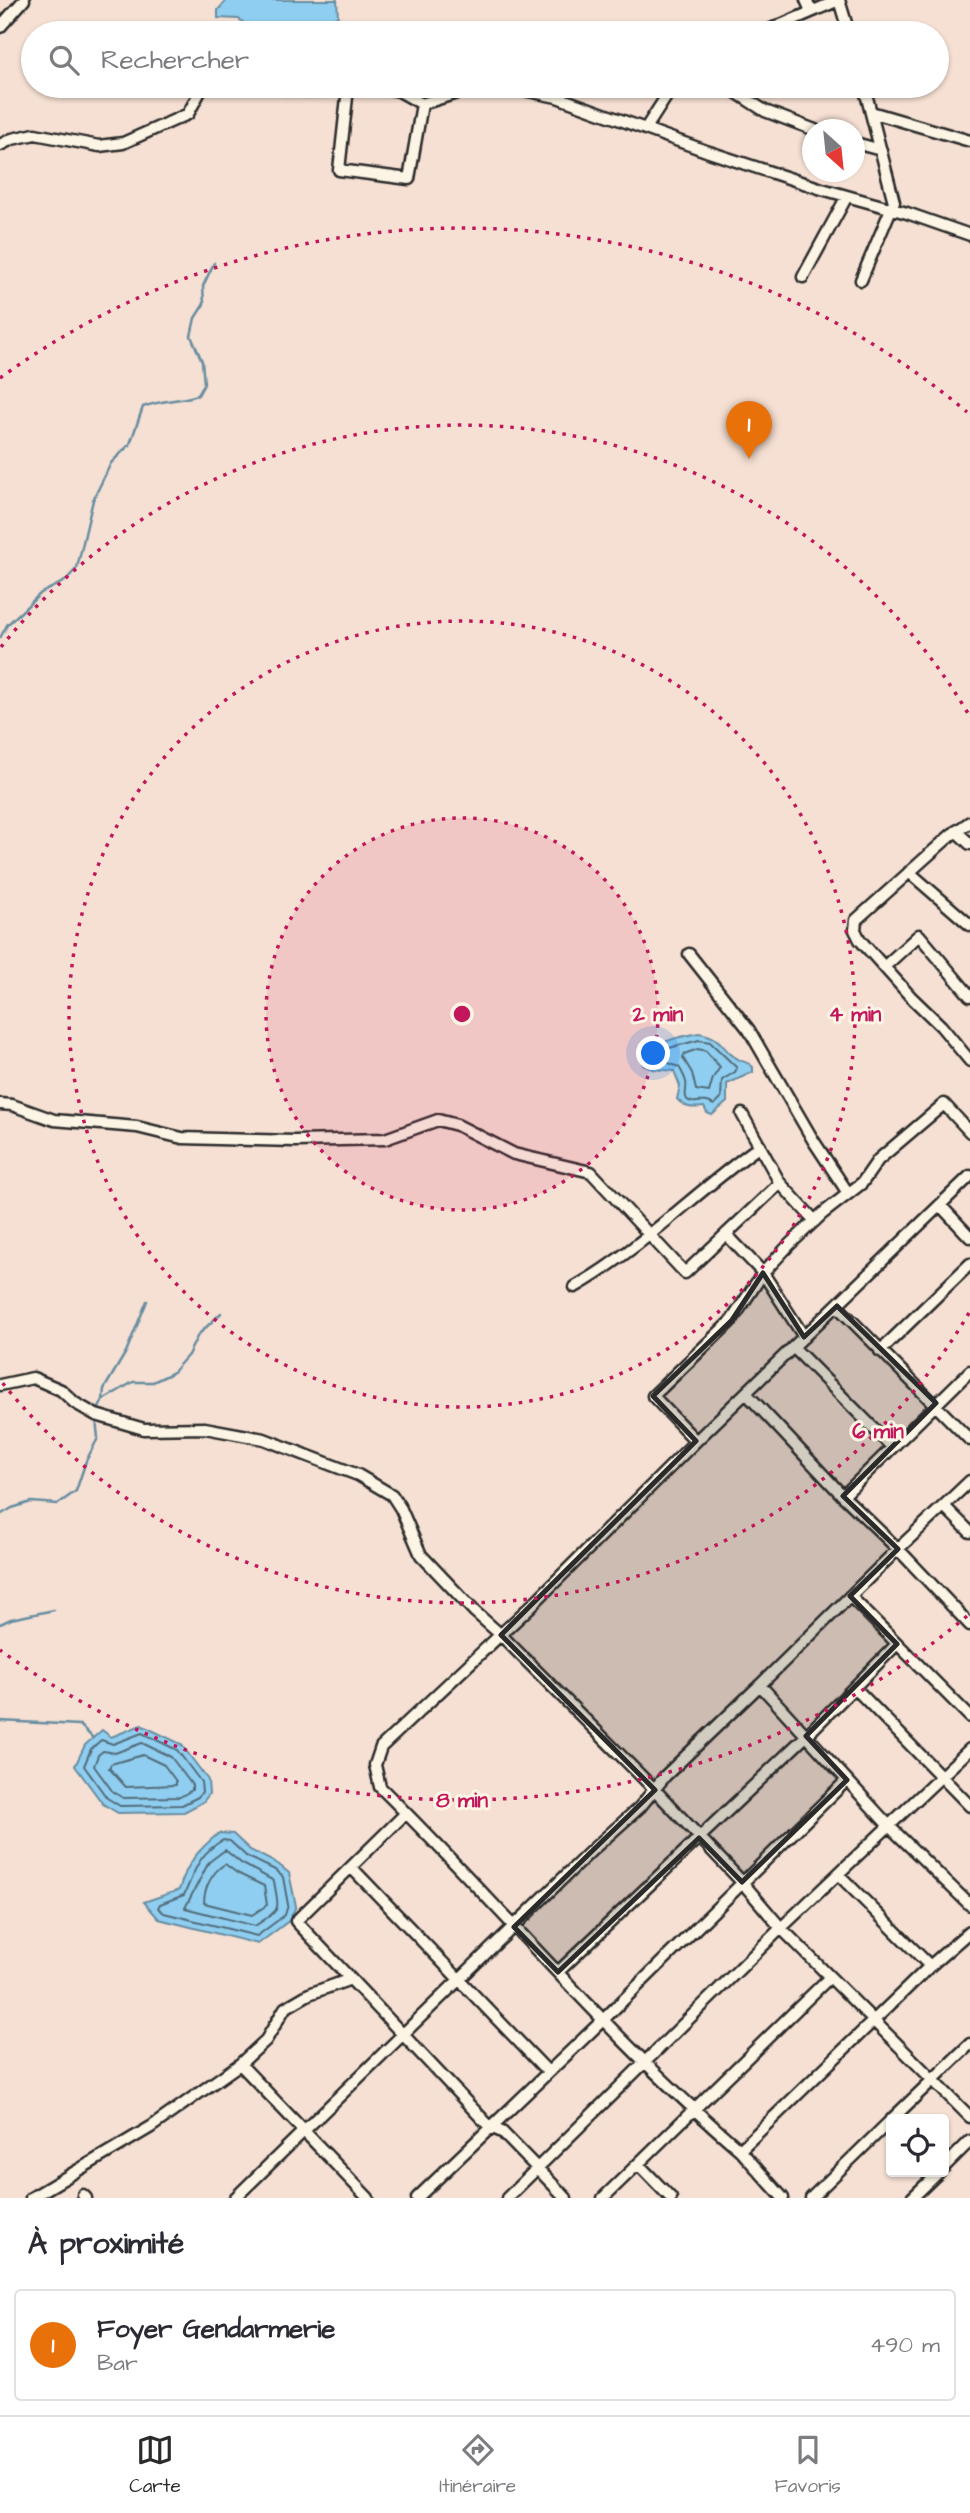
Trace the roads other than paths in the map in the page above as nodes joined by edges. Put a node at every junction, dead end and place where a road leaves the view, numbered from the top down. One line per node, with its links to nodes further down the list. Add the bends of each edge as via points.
1 (24, 0): 6 (street)
2 (806, 0): 3 (street)
3 (811, 11): 4 (street); 5 (street, via 839,0)
4 (789, 21)
5 (845, 21)
6 (2, 22)
7 (197, 98): 20 (street, via 188,114 123,144 99,146 35,134)
8 (351, 98): 15 (street, via 339,170 409,179)
9 (411, 98): 15 (street)
10 (441, 98): 15 (street)
11 (560, 98): 18 (street)
12 (665, 98): 18 (street)
13 (745, 98): 17 (street)
14 (867, 98): 16 (street)
15 (422, 104)
16 (871, 112): 19 (street); 22 (street)
17 (802, 125)
18 (646, 128): 23 (street)
19 (970, 141)
20 (0, 145)
21 (865, 146): 22 (street)
22 (881, 150): 24 (street)
23 (847, 196): 24 (street); 26 (street)
24 (892, 208): 25 (street); 27 (street)
25 (970, 235)
26 (803, 277)
27 (861, 280)
28 (970, 822): 29 (street)
29 (956, 831): 30 (street); 31 (street)
30 (970, 844)
31 (909, 872): 32 (street); 34 (street, via 856,920 860,940)
32 (970, 925)
33 (689, 954): 43 (street, via 749,1030)
34 (884, 967): 35 (street, via 919,935); 36 (street)
35 (970, 996)
36 (970, 1061)
37 (0, 1104): 47 (street, via 54,1120 137,1127 181,1138 385,1139 438,1120 514,1154 591,1172)
38 (742, 1114): 40 (street)
39 (970, 1132): 43 (street, via 944,1104 878,1160 862,1183)
40 (760, 1146): 42 (street); 47 (street)
41 (970, 1176): 44 (street)
42 (780, 1183): 45 (street); 46 (street)
43 (848, 1193): 45 (street)
44 (940, 1205): 48 (street); 52 (street)
45 (814, 1221): 50 (street)
46 (726, 1234): 47 (street, via 685,1273); 50 (street)
47 (650, 1236): 51 (street)
48 (970, 1237)
49 (970, 1264): 55 (street)
50 (763, 1273): 53 (street); 61 (street, via 732,1320 653,1396)
51 (575, 1287)
52 (837, 1306): 53 (street); 55 (street)
53 (804, 1338): 54 (street)
54 (794, 1348): 58 (street); 62 (street)
55 (880, 1351): 59 (street)
56 (970, 1371): 59 (street)
57 (0, 1385): 70 (street, via 33,1378 61,1390 93,1414 144,1429 205,1428 264,1439 358,1475 392,1495 421,1555)
58 (746, 1393): 61 (street); 64 (street)
59 (936, 1404): 60 (street); 62 (street)
60 (970, 1440)
61 (696, 1441): 70 (street)
62 (892, 1447): 64 (street)
63 (970, 1481): 65 (street)
64 (843, 1496): 67 (street)
65 (944, 1506): 66 (street); 67 (street)
66 (970, 1532)
67 (898, 1549): 68 (street); 69 (street)
68 (850, 1597): 71 (street); 72 (street)
69 (970, 1625)
70 (501, 1635): 79 (street); 81 (street, via 381,1747 375,1765 380,1787)
71 (897, 1644): 73 (street); 74 (street)
72 (760, 1685): 75 (street); 79 (street)
73 (855, 1688): 75 (street); 77 (street)
74 (970, 1717)
75 (806, 1736): 78 (street); 83 (street)
76 (970, 1749): 77 (street)
77 (941, 1777): 80 (street); 82 (street)
78 (847, 1780): 82 (street); 86 (street)
79 (654, 1790): 83 (street); 88 (street)
80 (970, 1806)
81 (406, 1813): 84 (street); 88 (street)
82 (890, 1826): 85 (street); 87 (street)
83 (699, 1838): 86 (street); 92 (street)
84 (351, 1867): 94 (street, via 296,1921); 95 (street)
85 (839, 1875): 89 (street); 91 (street)
86 (741, 1882): 89 (street); 96 (street)
87 (970, 1905)
88 (514, 1927): 92 (street); 95 (street)
89 (781, 1928): 93 (street); 100 (street)
90 (970, 1931): 91 (street)
91 (930, 1966): 97 (street)
92 (558, 1972): 96 (street)
93 (830, 1977): 97 (street); 104 (street)
94 (351, 1979): 98 (street); 101 (street, via 285,2008 266,2040)
95 (460, 1981): 98 (street); 102 (street)
96 (604, 2020): 100 (street); 102 (street)
97 (874, 2020): 103 (street); 111 (street)
98 (402, 2037): 108 (street); 109 (street)
99 (970, 2045): 103 (street)
100 (645, 2063): 104 (street); 114 (street)
101 (240, 2064): 109 (street); 116 (street, via 151,2127)
102 (548, 2072): 108 (street)
103 (933, 2079): 105 (street); 106 (street)
104 (694, 2111): 111 (street); 113 (street)
105 (898, 2114)
106 (970, 2117)
107 (886, 2126): 125 (street)
108 (490, 2127): 114 (street, via 502,2132); 119 (street)
109 (304, 2132): 117 (street); 118 (street)
110 (970, 2141): 112 (street)
111 (740, 2150): 124 (street)
112 (949, 2162)
113 (638, 2164): 122 (street); 123 (street)
114 (537, 2168): 120 (street); 121 (street)
115 (934, 2177): 126 (street)
116 (31, 2198)
117 (235, 2198)
118 (368, 2198)
119 (416, 2198)
120 (507, 2198)
121 (566, 2198)
122 (603, 2198)
123 (671, 2198)
124 (783, 2198)
125 (811, 2198)
126 (912, 2198)

